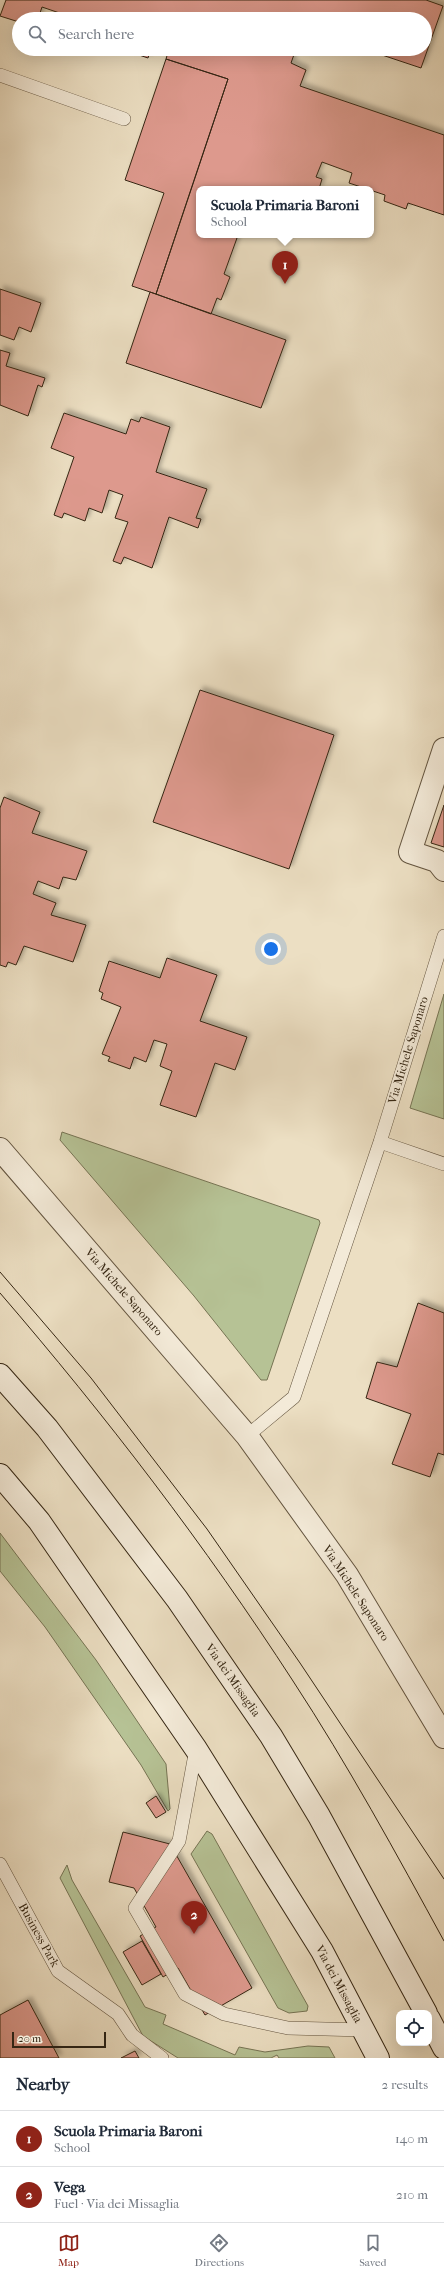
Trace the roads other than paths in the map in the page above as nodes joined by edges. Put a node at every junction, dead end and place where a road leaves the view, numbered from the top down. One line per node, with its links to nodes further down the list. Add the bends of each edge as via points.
1 (0, 75): 2 (lane)
2 (124, 119)
3 (444, 749): 4 (main road, via 410,852 437,861)
4 (444, 870)
5 (444, 936): 6 (lane, Via Michele Saponaro)
6 (380, 1142): 8 (lane); 10 (lane, Via Michele Saponaro, via 294,1397)
7 (0, 1149): 10 (main road, Via Michele Saponaro)
8 (444, 1164)
9 (0, 1375): 15 (main road, Via dei Missaglia, via 47,1428 177,1599 271,1736 319,1816)
10 (247, 1436): 12 (main road, Via Michele Saponaro, via 347,1575)
11 (0, 1475): 13 (main road, Via dei Missaglia, via 39,1520)
12 (444, 1737)
13 (196, 1749): 17 (main road, Via dei Missaglia, via 322,1952); 17 (lane, via 178,1841 135,1908 185,1994 224,2014 288,2028)
14 (0, 1864): 19 (lane, Business Park, via 58,1971 118,2014 132,2035)
15 (424, 2010)
16 (432, 2025): 18 (main road)
17 (364, 2030): 20 (main road, Via dei Missaglia)
18 (444, 2048)
19 (162, 2058)
20 (378, 2058)

